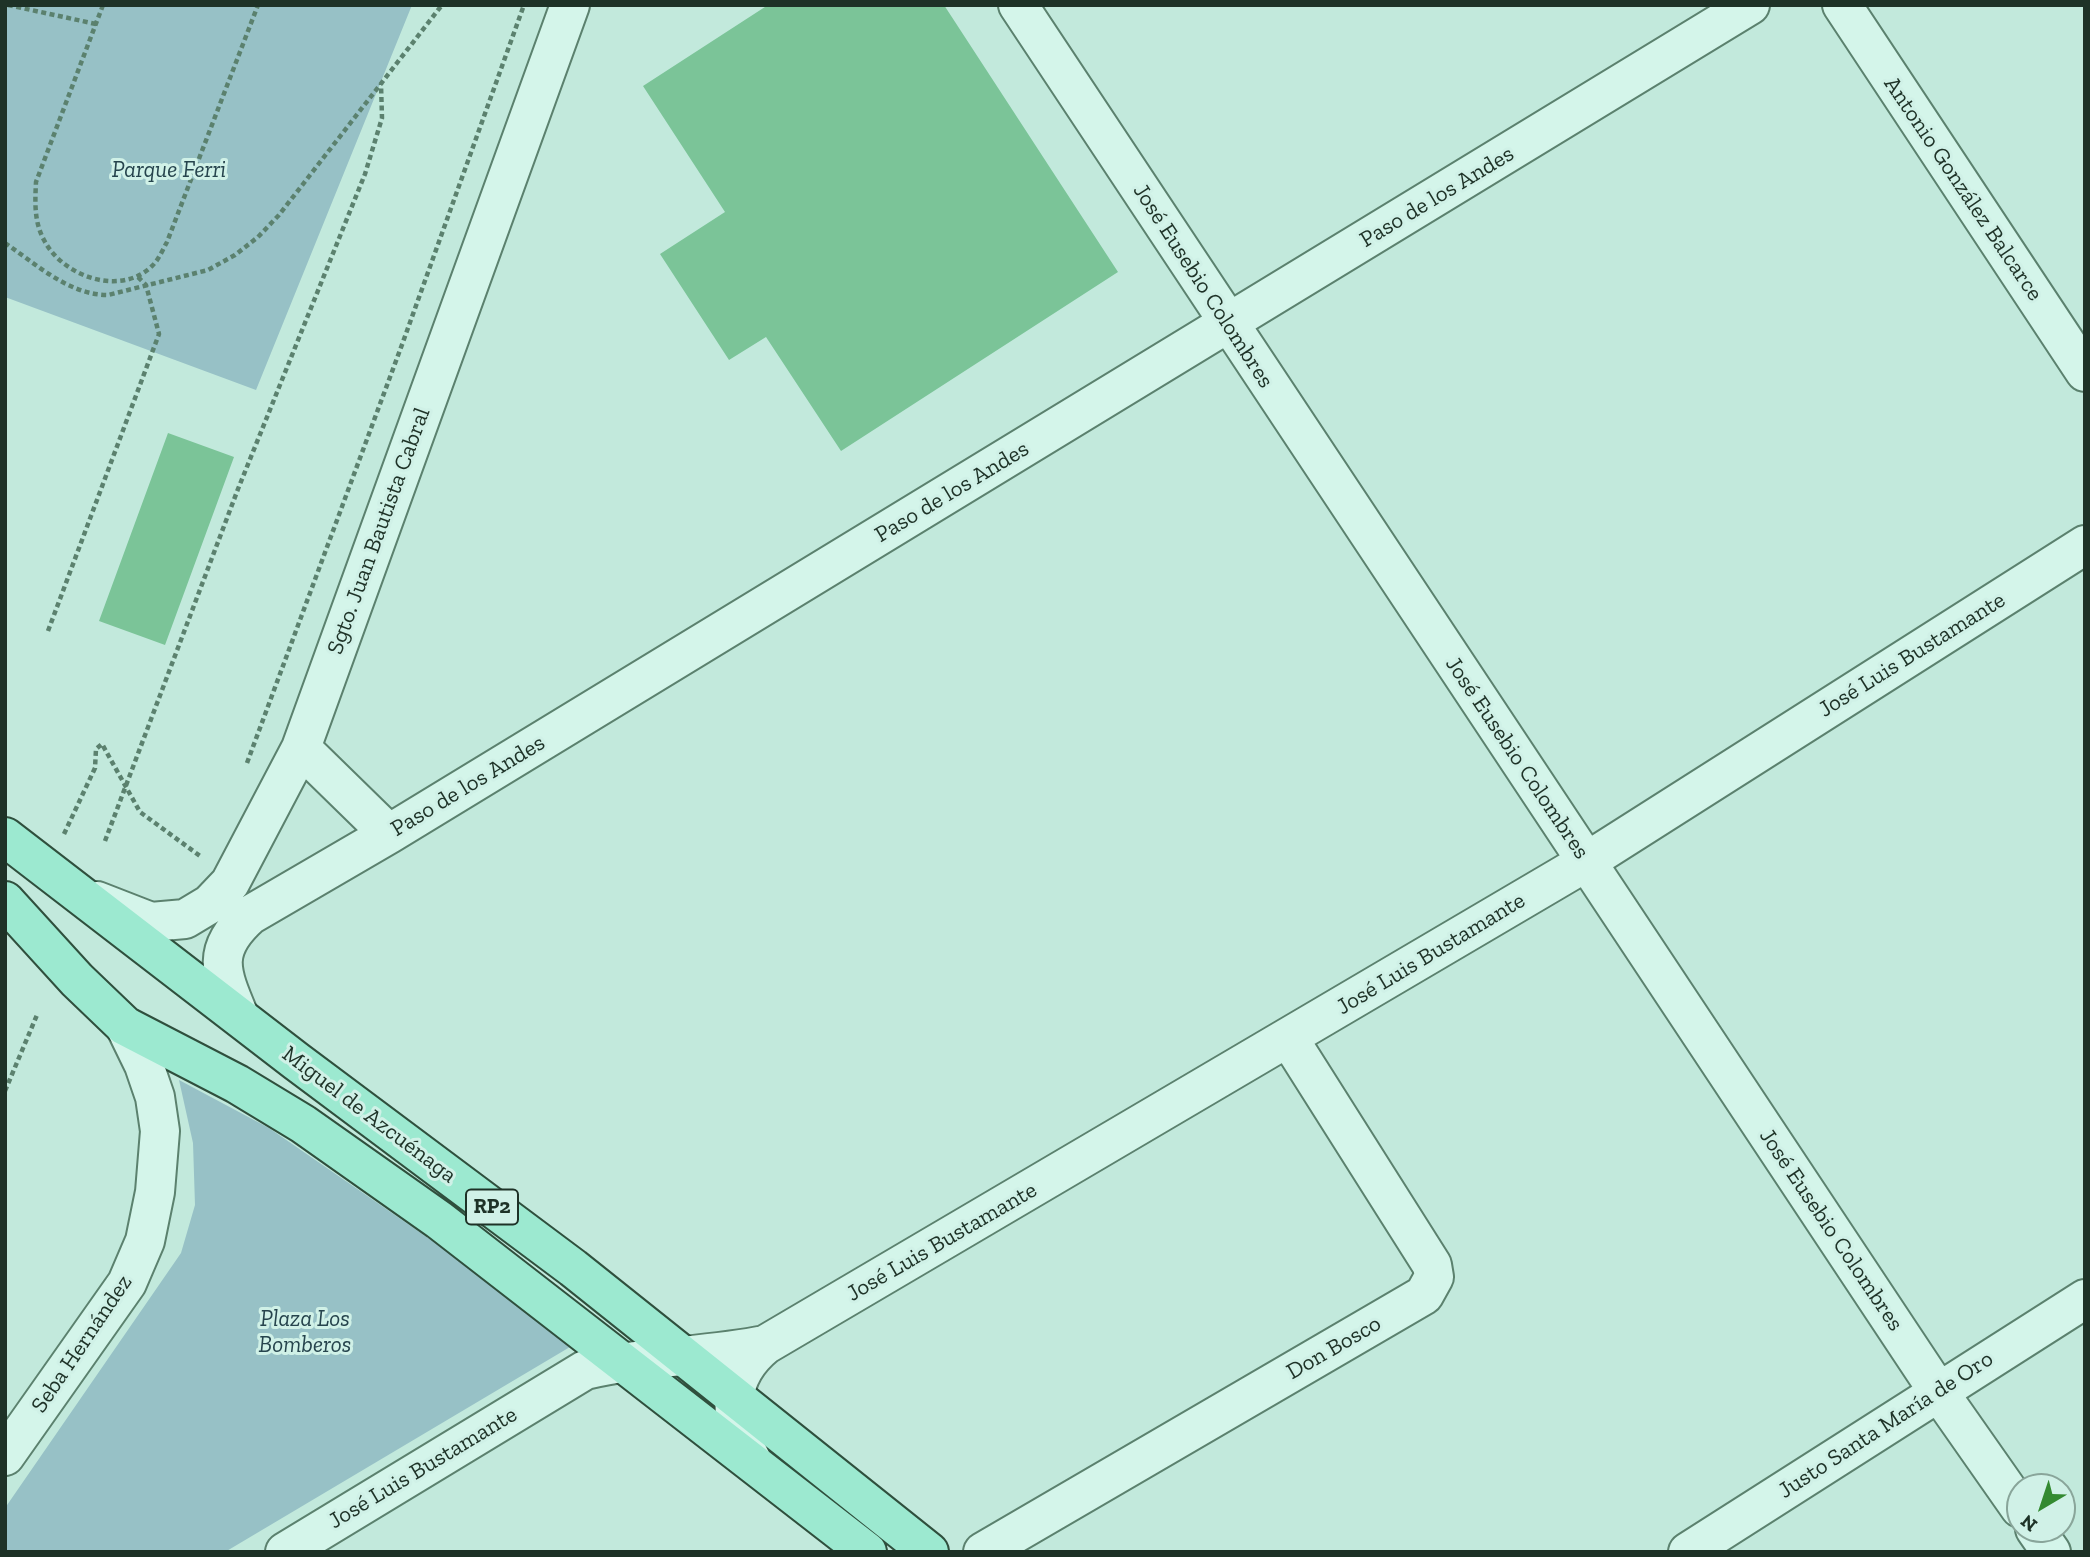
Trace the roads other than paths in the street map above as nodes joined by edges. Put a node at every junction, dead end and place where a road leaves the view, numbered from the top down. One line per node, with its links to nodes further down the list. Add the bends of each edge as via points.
1 (570, 5): 8 (street, Sgto. Juan Bautista Cabral)
2 (1018, 5): 5 (street, José Eusebio Colombres)
3 (1750, 5): 5 (street, Paso de los Andes)
4 (1842, 5): 6 (street, Antonio González Balcarce)
5 (1228, 325): 9 (street, Paso de los Andes); 11 (street, José Eusebio Colombres)
6 (2085, 372)
7 (2085, 545): 11 (street, José Luis Bustamante)
8 (300, 748): 9 (street); 12 (street, Sgto. Juan Bautista Cabral, via 230,883 210,904 185,919 151,922 122,913)
9 (389, 834): 14 (street, Paso de los Andes, via 250,915 230,933 220,960)
10 (5, 837): 12 (main road, Miguel de Azcuénaga / RP2)
11 (1586, 862): 16 (street, José Luis Bustamante); 21 (street, José Eusebio Colombres)
12 (60, 879): 14 (main road, Miguel de Azcuénaga / RP2)
13 (5, 901): 15 (main road, Miguel de Azcuénaga / RP2)
14 (239, 1016): 19 (main road, Miguel de Azcuénaga / RP2)
15 (125, 1026): 20 (main road, Miguel de Azcuénaga / RP2, via 303,1124 439,1220); 23 (street, Seba Hernández, via 155,1097 160,1131 145,1241 127,1283)
16 (1289, 1039): 18 (street, José Luis Bustamante); 29 (street, Don Bosco, via 1432,1265 1434,1277 1424,1295)
17 (2085, 1299): 21 (street, Justo Santa María de Oro)
18 (765, 1345): 19 (street, José Luis Bustamante); 22 (street, José Luis Bustamante, via 743,1368)
19 (686, 1356): 20 (street, José Luis Bustamante); 22 (main road, Miguel de Azcuénaga / RP2)
20 (624, 1362): 24 (main road, Miguel de Azcuénaga / RP2); 26 (street, José Luis Bustamante, via 585,1370)
21 (1938, 1391): 25 (street, José Eusebio Colombres); 30 (street, Justo Santa María de Oro)
22 (734, 1396): 24 (street, via 740,1437); 28 (main road, Miguel de Azcuénaga / RP2)
23 (5, 1456)
24 (752, 1461): 27 (main road, Miguel de Azcuénaga / RP2)
25 (2006, 1488)
26 (285, 1552)
27 (867, 1552)
28 (929, 1552)
29 (983, 1552)
30 (1688, 1552)

